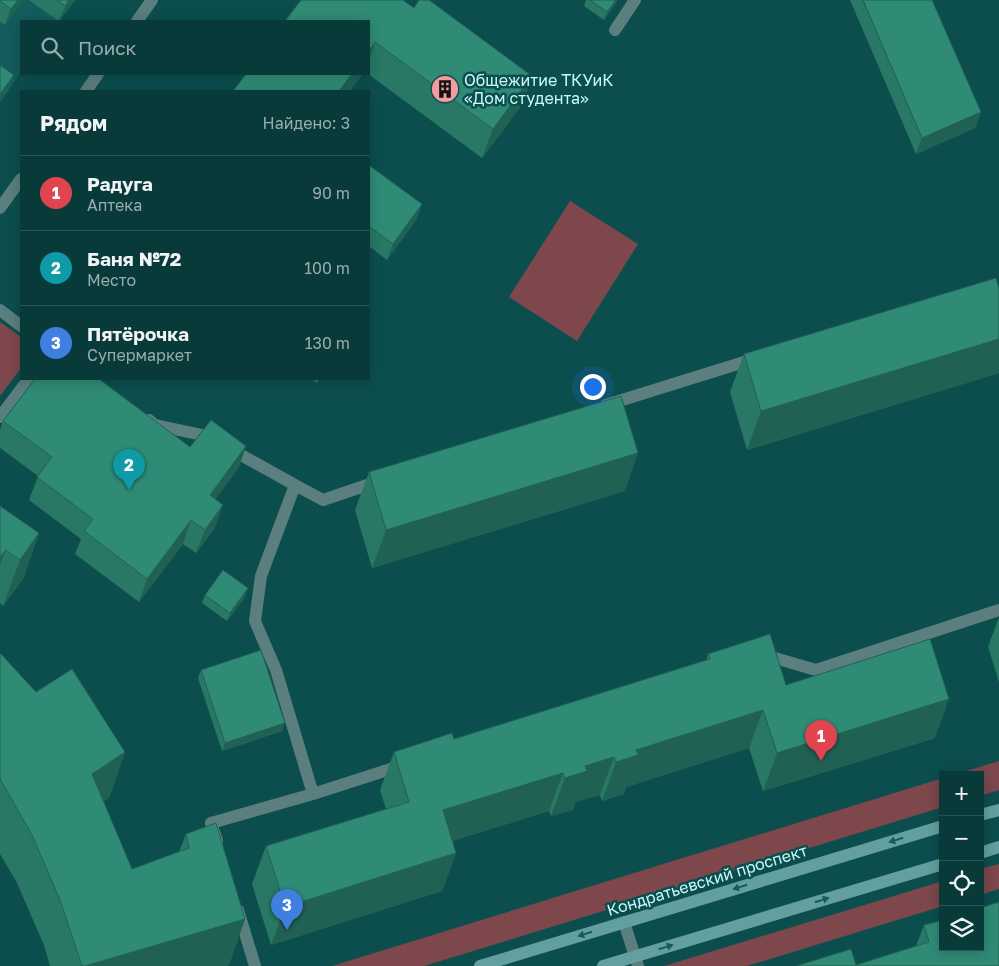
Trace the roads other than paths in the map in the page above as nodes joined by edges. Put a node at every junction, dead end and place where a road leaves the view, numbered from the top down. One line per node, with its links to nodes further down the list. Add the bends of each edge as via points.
1 (152, 0): 3 (street)
2 (635, 0): 4 (street)
3 (138, 20)
4 (615, 30)
5 (97, 75): 6 (street)
6 (87, 90)
7 (20, 180): 8 (street)
8 (0, 208)
9 (0, 310): 10 (street)
10 (20, 325)
11 (770, 354): 13 (street)
12 (28, 380): 15 (street)
13 (590, 410)
14 (140, 413): 17 (street, via 155,425 207,436)
15 (0, 417)
16 (389, 477): 17 (street, via 323,500)
17 (295, 485): 21 (street, via 261,576 255,622 276,670)
18 (999, 610): 19 (street, via 816,670 762,654)
19 (744, 659)
20 (416, 761): 21 (street)
21 (313, 794): 26 (street, via 212,823)
22 (999, 810): 23 (main road)
23 (984, 814)
24 (939, 827): 30 (main road, Кондратьевский проспект, one-way to 30)
25 (999, 847): 27 (main road)
26 (220, 852)
27 (984, 852)
28 (939, 865): 31 (main road, one-way to 28)
29 (235, 899): 32 (street)
30 (624, 922): 31 (street); 33 (main road, Кондратьевский проспект, one-way to 33)
31 (636, 961): 34 (main road)
32 (255, 966)
33 (480, 966)
34 (603, 966)

